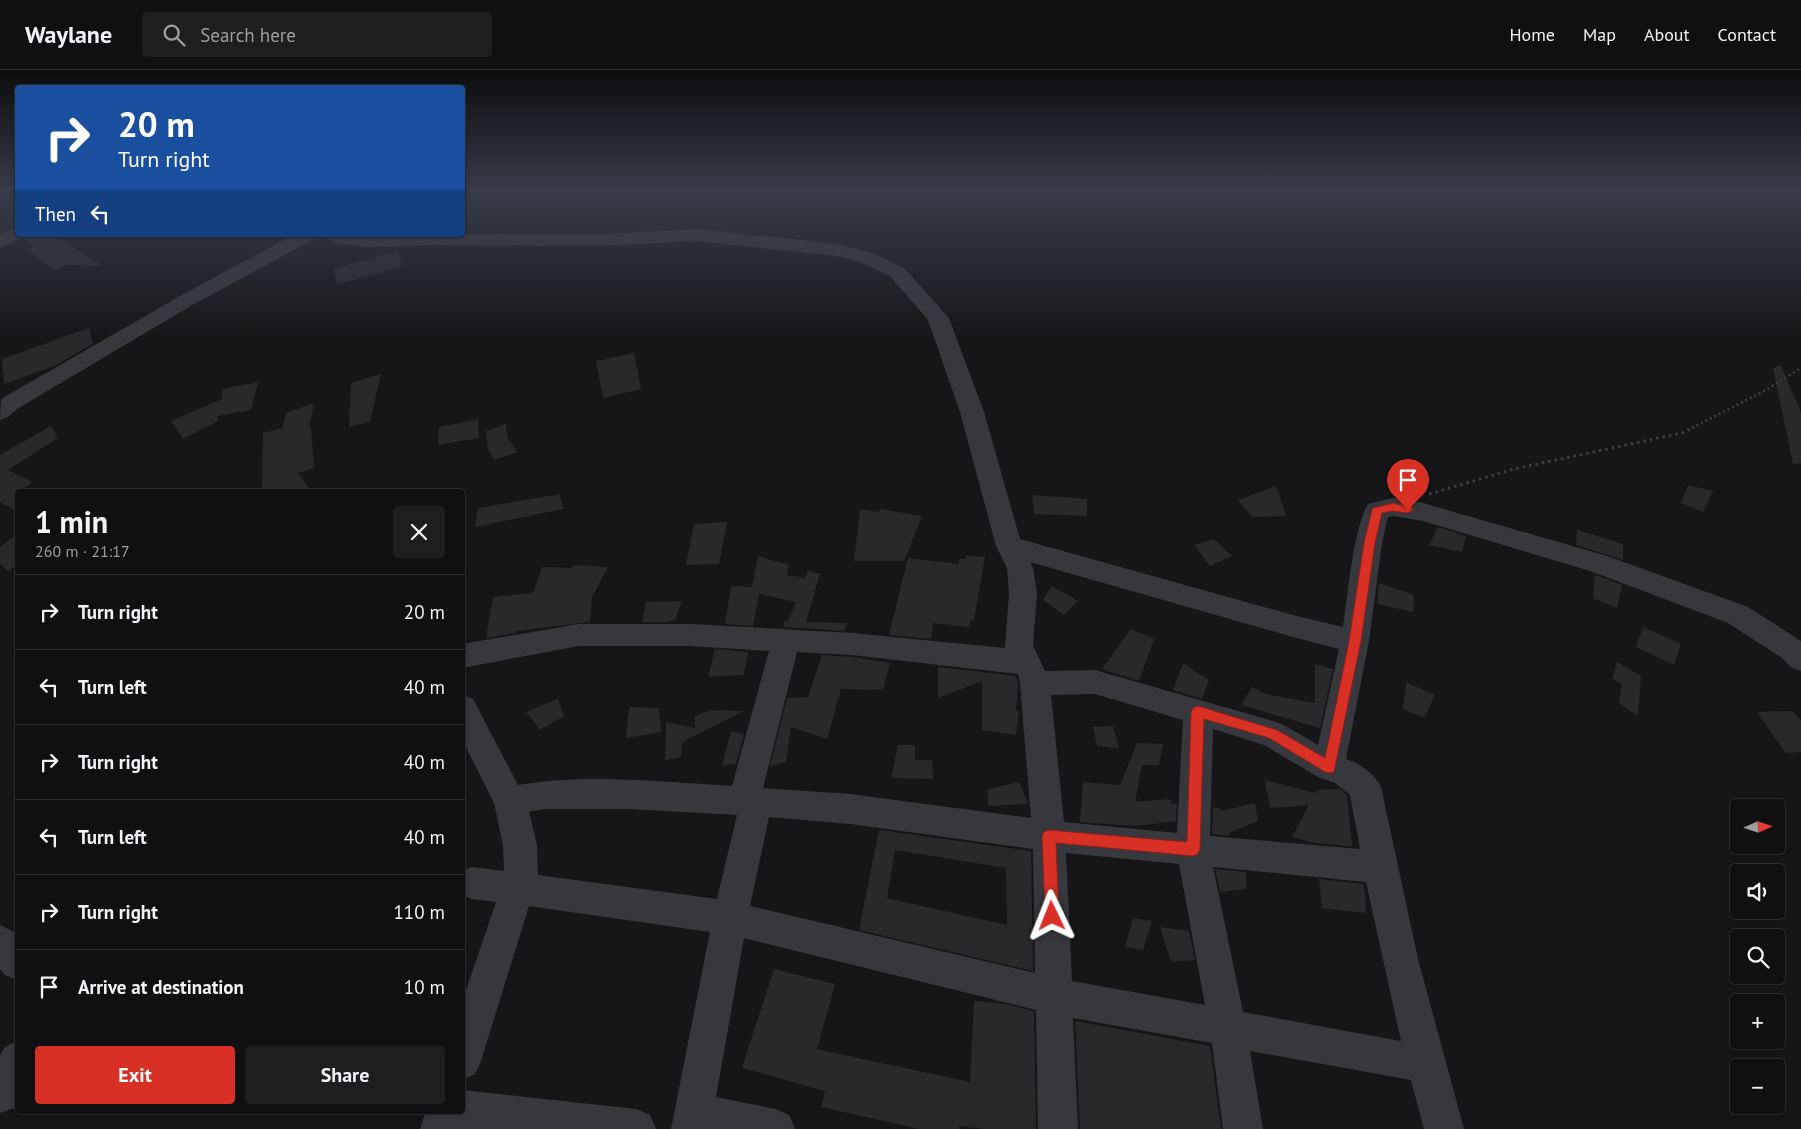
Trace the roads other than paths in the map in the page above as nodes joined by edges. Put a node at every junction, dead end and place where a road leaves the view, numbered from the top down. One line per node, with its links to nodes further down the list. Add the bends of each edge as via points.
1 (297, 240): 5 (street, via 187,300)
2 (354, 240): 3 (street)
3 (405, 240)
4 (747, 240): 6 (street, via 838,250 868,258 898,273 938,318 972,412)
5 (0, 412)
6 (1009, 546): 8 (street); 11 (street, via 1020,568 1023,594 1019,647)
7 (786, 641): 9 (street, via 690,635 579,635); 11 (street, via 852,644 1006,660); 16 (street)
8 (1355, 641): 10 (street, via 1377,510 1393,507 1423,512 1598,563 1738,615); 14 (street)
9 (465, 655)
10 (1801, 659)
11 (1032, 674): 12 (street, via 1095,682); 17 (street)
12 (1198, 712): 14 (street, via 1273,734); 18 (street)
13 (465, 714): 15 (street)
14 (1329, 768): 19 (street, via 1345,772 1365,787)
15 (510, 801): 16 (street, via 544,795); 21 (street, via 520,845)
16 (744, 801): 17 (street, via 850,809); 22 (street, via 755,807)
17 (1049, 836): 18 (street); 25 (street)
18 (1193, 849): 19 (street); 26 (street)
19 (1380, 866): 28 (street)
20 (472, 883): 21 (street)
21 (519, 889): 22 (street); 27 (street)
22 (730, 918): 25 (street); 31 (street)
23 (0, 943): 24 (street)
24 (15, 959)
25 (1055, 996): 26 (street); 35 (street)
26 (1228, 1028): 28 (street); 36 (street)
27 (465, 1052)
28 (1425, 1064): 37 (street)
29 (465, 1109): 33 (street)
30 (445, 1114): 32 (street)
31 (692, 1120): 34 (street)
32 (440, 1129)
33 (636, 1129)
34 (776, 1129)
35 (1058, 1129)
36 (1243, 1129)
37 (1444, 1129)

